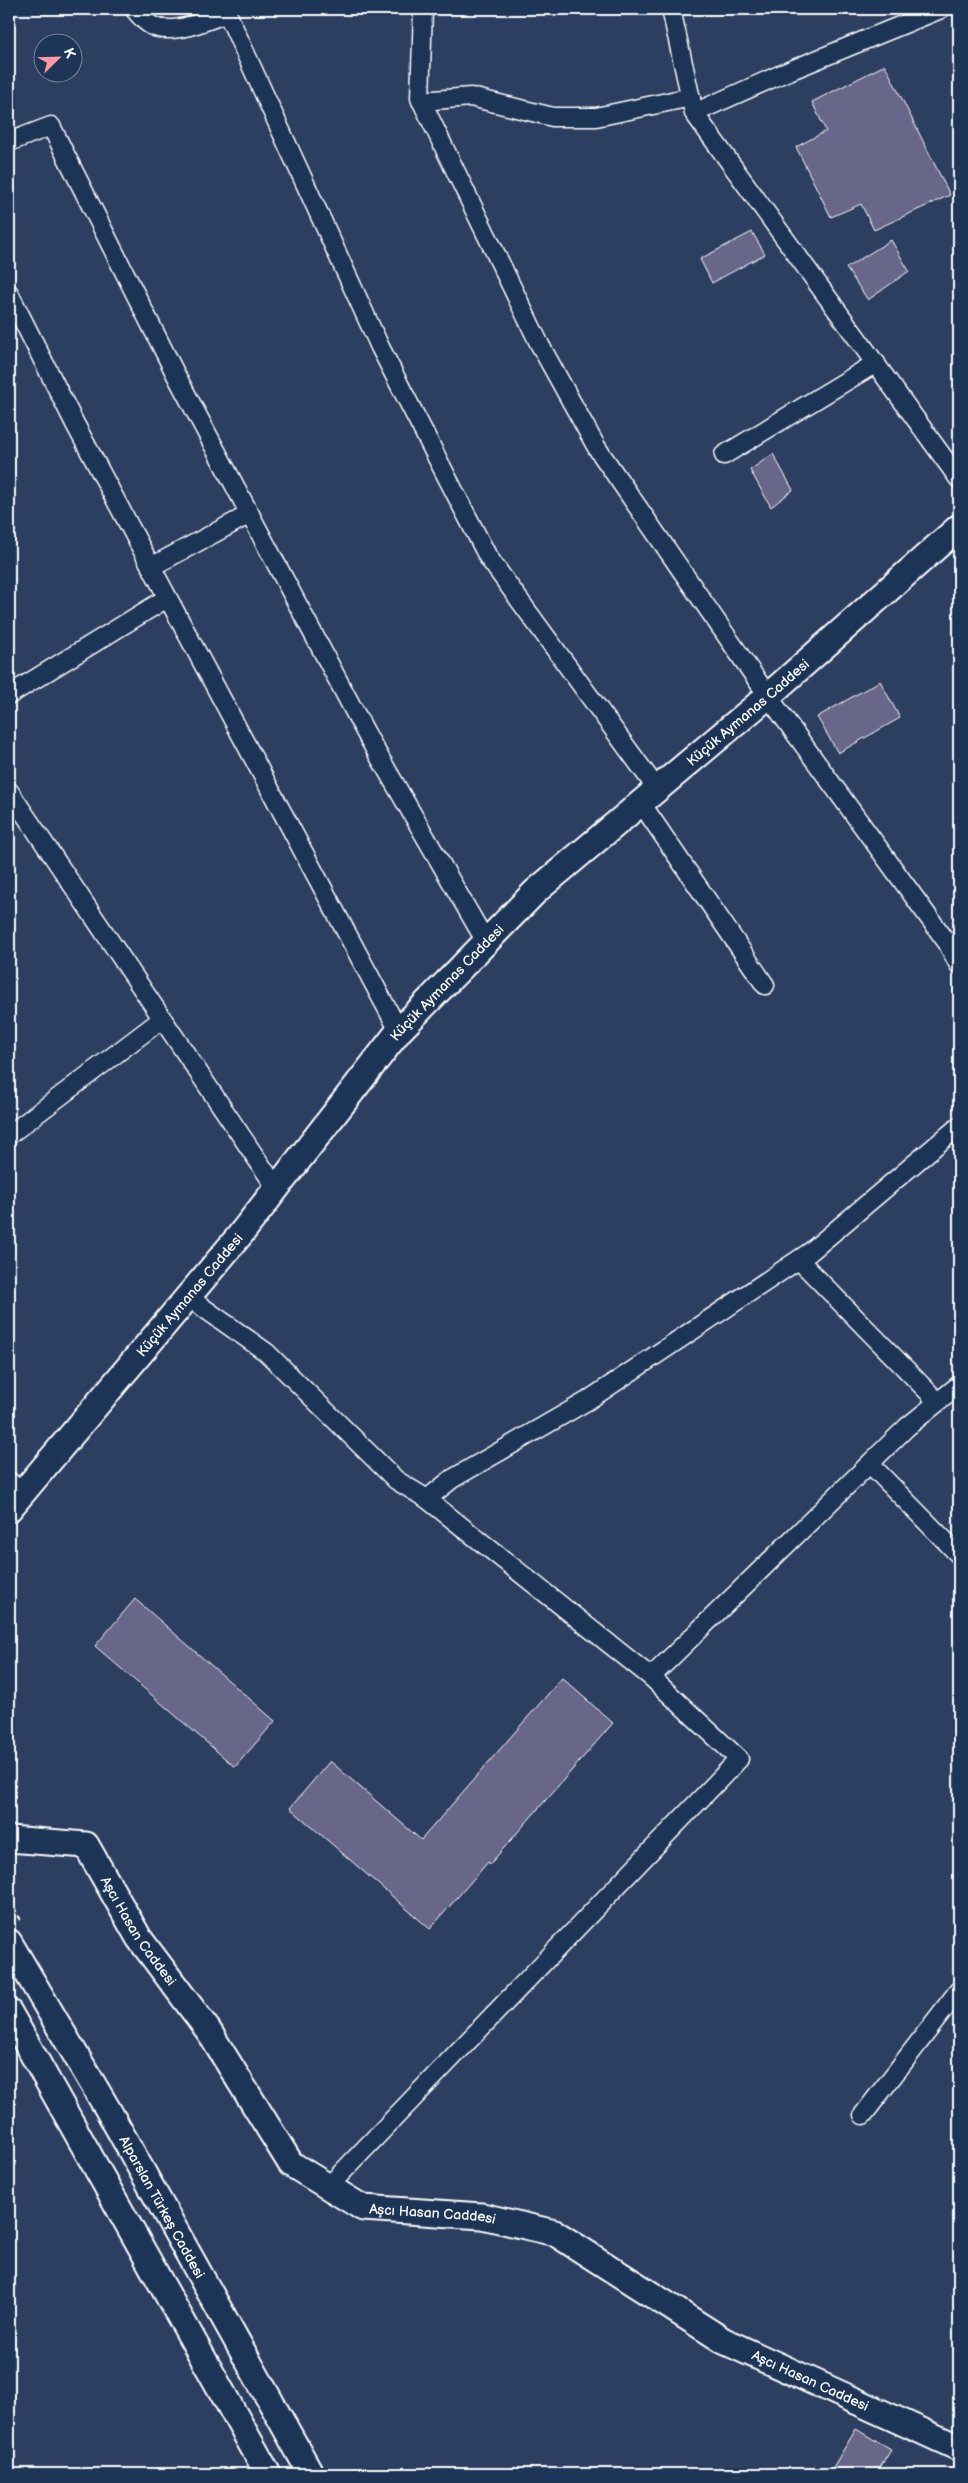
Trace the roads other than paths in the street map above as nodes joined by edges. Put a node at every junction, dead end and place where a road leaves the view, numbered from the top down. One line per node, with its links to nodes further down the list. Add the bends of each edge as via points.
1 (134, 9): 19 (street, via 145,21 158,28 190,26 227,13 380,347 488,557)
2 (423, 9): 5 (street)
3 (671, 9): 6 (street)
4 (941, 9): 6 (street, via 784,73)
5 (421, 101): 6 (street, via 471,97 553,117 596,117); 17 (street, via 540,345 597,448)
6 (692, 105): 9 (street)
7 (9, 142): 12 (street, via 51,126)
8 (9, 293): 14 (street)
9 (876, 363): 10 (street); 11 (street)
10 (724, 455)
11 (959, 479)
12 (250, 514): 14 (street); 20 (street, via 370,739)
13 (959, 527): 17 (street, Küçük Aymanas Caddesi)
14 (151, 567): 15 (street)
15 (167, 598): 16 (street); 24 (street)
16 (9, 695)
17 (768, 696): 19 (street, Küçük Aymanas Caddesi); 21 (street, via 946,941)
18 (9, 791): 23 (street)
19 (649, 796): 20 (street, Küçük Aymanas Caddesi, via 536,891); 22 (street)
20 (486, 942): 24 (street, Küçük Aymanas Caddesi)
21 (959, 965)
22 (765, 986)
23 (162, 1019): 26 (street); 27 (street)
24 (399, 1030): 27 (street, Küçük Aymanas Caddesi)
25 (959, 1126): 28 (street)
26 (9, 1135)
27 (277, 1189): 29 (street, Küçük Aymanas Caddesi)
28 (799, 1260): 31 (street); 34 (street, via 587,1401 452,1479)
29 (188, 1297): 33 (street, Küçük Aymanas Caddesi); 34 (street, via 266,1352 396,1480)
30 (959, 1385): 31 (street)
31 (938, 1402): 32 (street)
32 (870, 1464): 35 (street); 36 (street)
33 (13, 1495)
34 (426, 1500): 36 (street)
35 (959, 1555)
36 (651, 1677): 42 (street, via 738,1759)
37 (9, 1839): 42 (street, Aşcı Hasan Caddesi, via 86,1845 139,1938 208,2030 291,2164)
38 (9, 1942): 45 (street, Alparslan Türkeş Caddesi, via 107,2108)
39 (959, 1990): 41 (street)
40 (9, 2012): 44 (street)
41 (863, 2114)
42 (328, 2187): 43 (street, Aşcı Hasan Caddesi, via 363,2208 482,2216 555,2233 724,2341)
43 (959, 2448)
44 (268, 2474)
45 (311, 2474)

